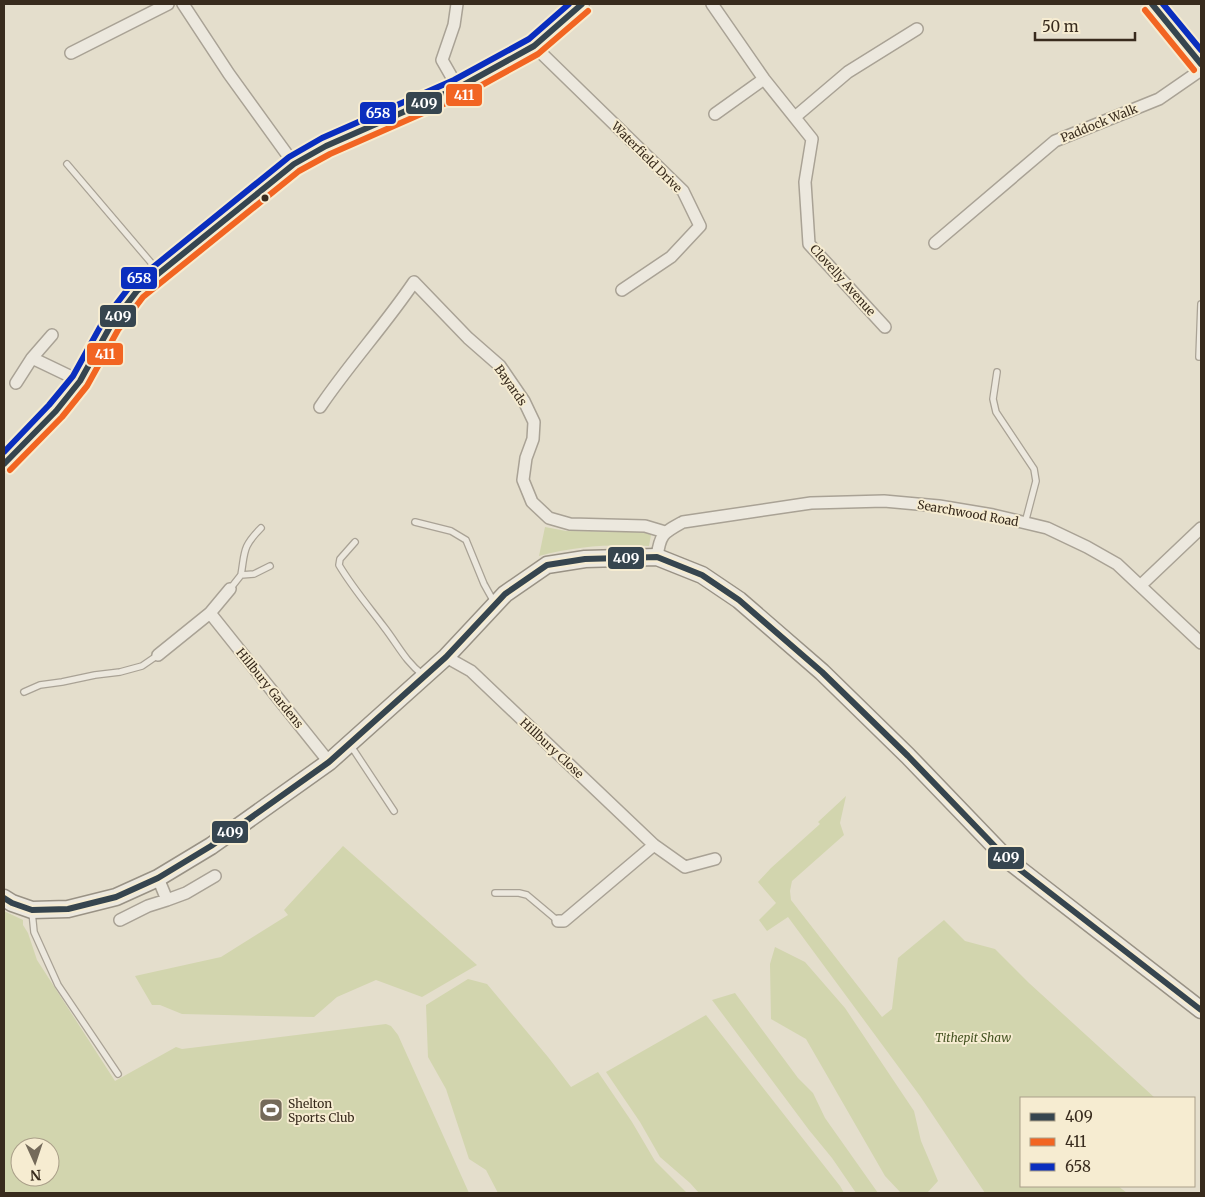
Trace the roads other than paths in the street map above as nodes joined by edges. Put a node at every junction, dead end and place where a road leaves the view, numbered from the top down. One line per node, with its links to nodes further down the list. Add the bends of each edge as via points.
1 (168, 4): 9 (street)
2 (183, 4): 17 (street)
3 (457, 4): 13 (street, via 454,25 442,60)
4 (582, 4): 8 (street)
5 (712, 4): 12 (street, Clovelly Avenue)
6 (1152, 4): 10 (street)
7 (917, 29): 15 (street, via 848,72)
8 (534, 46): 13 (street); 20 (street, Waterfield Drive, via 683,191 700,226 672,257)
9 (71, 53)
10 (1201, 64)
11 (1201, 70): 18 (street, Paddock Walk, via 1159,98 1055,141)
12 (764, 79): 14 (street); 15 (street, Clovelly Avenue)
13 (458, 88): 17 (street, via 326,146)
14 (715, 114)
15 (795, 117): 22 (street, Clovelly Avenue, via 812,139 806,182 809,244)
16 (67, 164): 19 (lane)
17 (294, 164): 19 (street)
18 (935, 243)
19 (158, 272): 27 (street, via 111,325)
20 (622, 290)
21 (1201, 304): 24 (lane)
22 (885, 327)
23 (52, 335): 25 (street)
24 (1199, 357)
25 (32, 358): 27 (street); 28 (street)
26 (997, 372): 32 (lane, via 993,399 996,412 1034,469 1036,481)
27 (80, 381): 30 (street, via 56,411)
28 (16, 383)
29 (320, 406): 35 (street, Bayards, via 414,282 500,366 524,401 534,422 523,480 532,502 549,518 570,524 645,526)
30 (4, 464)
31 (415, 522): 42 (lane, via 451,531 466,540)
32 (1024, 523): 35 (street, Searchwood Road, via 940,506 884,502 811,503 683,522); 40 (street, Searchwood Road, via 1047,528 1087,546 1117,564)
33 (261, 528): 39 (lane, via 245,548)
34 (1201, 528): 40 (street)
35 (665, 532): 37 (street)
36 (355, 542): 47 (lane, via 340,558 339,565 410,665)
37 (657, 557): 42 (main road, via 585,559 547,565); 62 (main road, via 702,575 739,600 835,685 1009,861)
38 (270, 566): 39 (lane)
39 (241, 576): 41 (lane)
40 (1140, 584): 44 (street, Searchwood Road)
41 (230, 589): 43 (street)
42 (495, 604): 46 (main road)
43 (210, 614): 45 (street); 50 (street, Hillbury Gardens)
44 (1201, 643)
45 (158, 655): 48 (lane, via 142,666 40,685)
46 (446, 657): 47 (main road); 52 (street, Hillbury Close, via 471,671)
47 (425, 676): 49 (main road)
48 (24, 692)
49 (350, 744): 50 (main road); 51 (lane)
50 (329, 762): 55 (main road, via 211,846)
51 (394, 812)
52 (654, 845): 53 (street, Hillbury Close, via 685,867); 61 (street, via 564,921)
53 (715, 859)
54 (215, 876): 58 (street)
55 (158, 878): 58 (street); 59 (main road, via 116,896 68,909)
56 (495, 893): 61 (lane, via 527,895)
57 (4, 898): 59 (main road)
58 (167, 900): 60 (street)
59 (32, 910): 63 (lane, via 34,932 58,984)
60 (120, 920)
61 (558, 921)
62 (1201, 1010)
63 (118, 1074)

